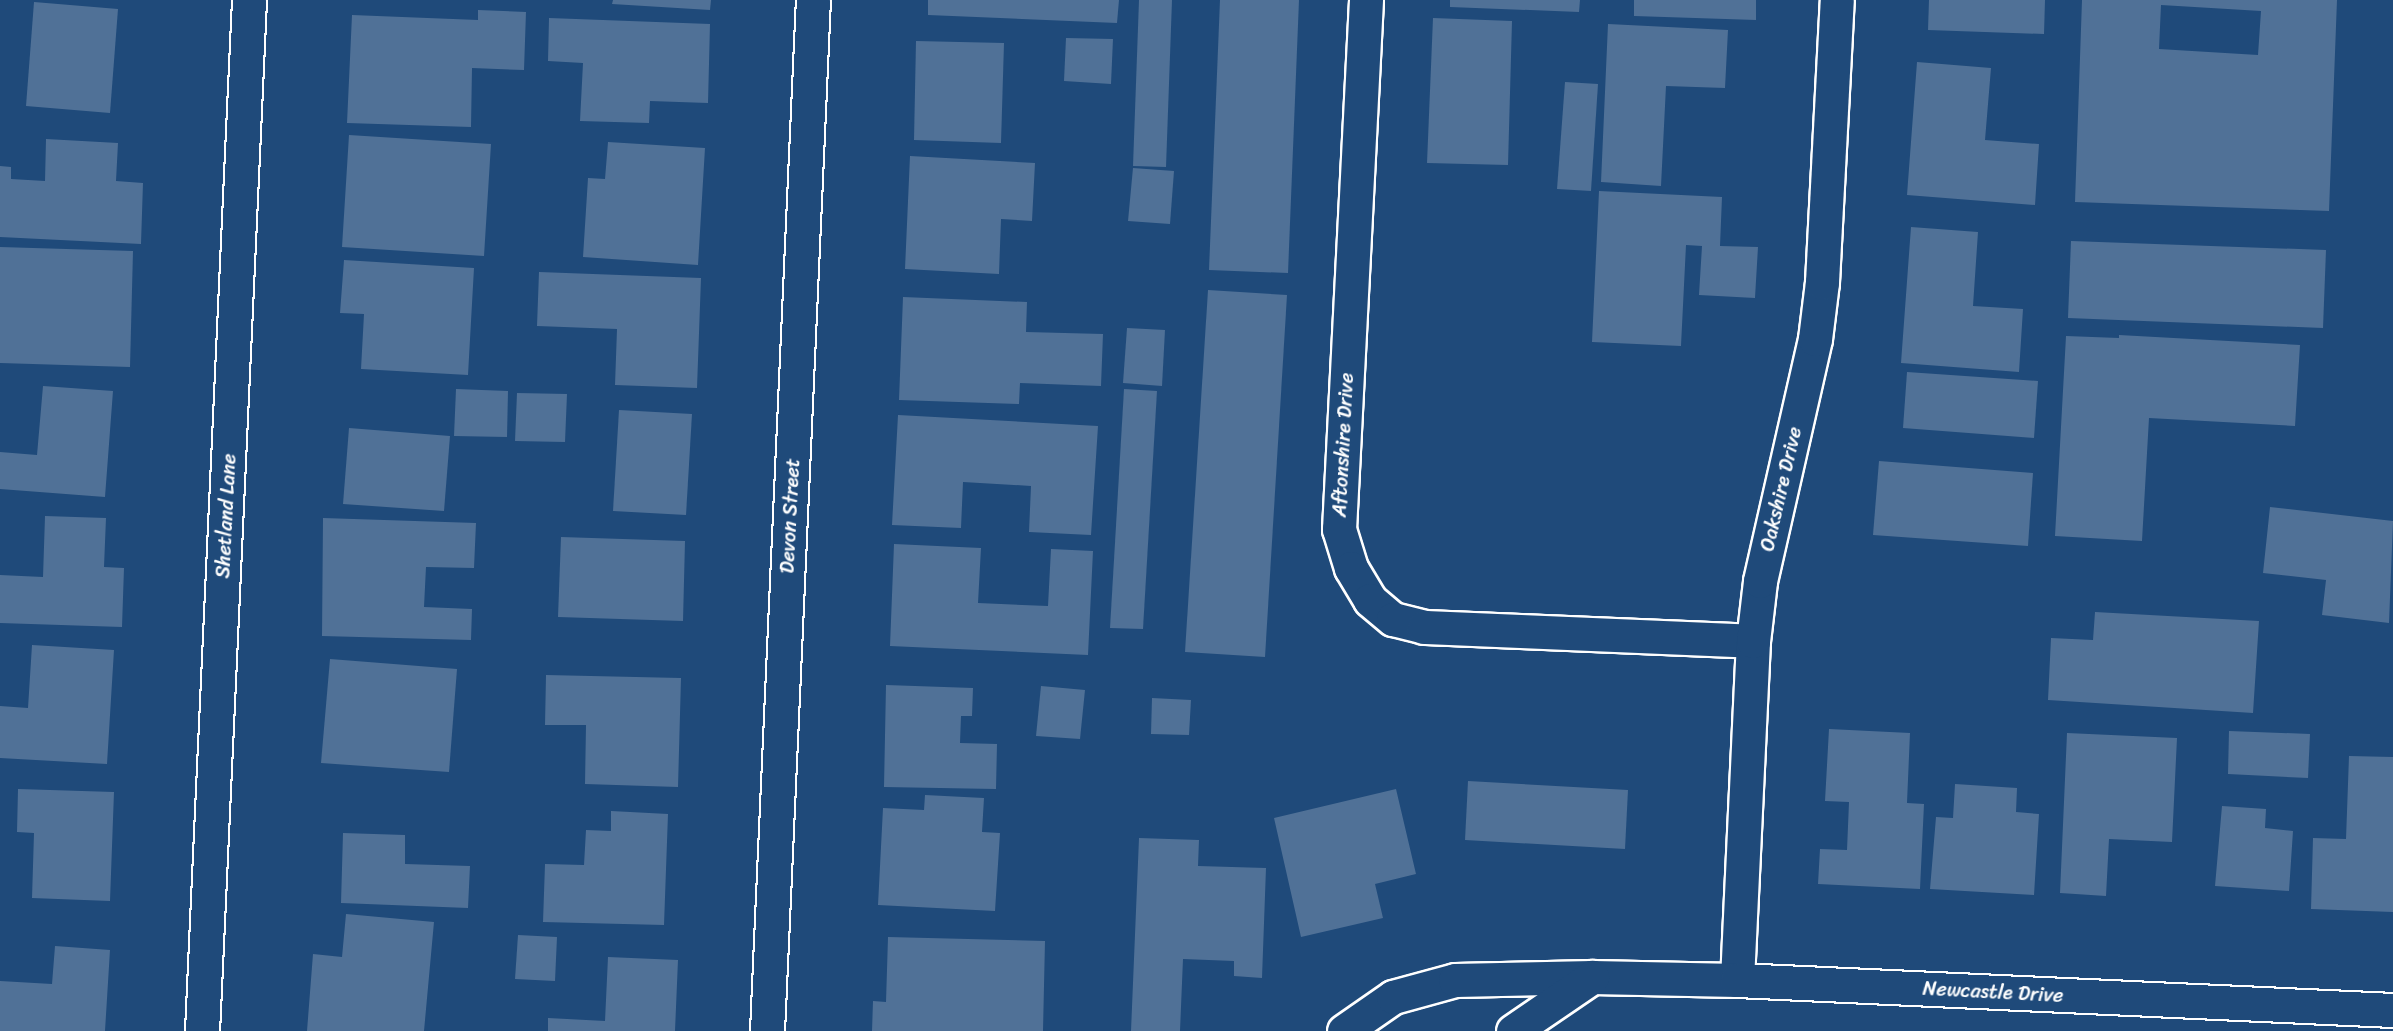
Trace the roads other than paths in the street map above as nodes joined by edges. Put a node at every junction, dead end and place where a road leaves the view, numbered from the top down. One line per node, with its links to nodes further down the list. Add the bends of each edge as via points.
1 (249, 0): 9 (street, Shetland Lane)
2 (813, 0): 10 (street, Devon Street)
3 (1366, 0): 5 (street, Aftonshire Drive, via 1339,529 1351,568 1370,600 1393,619 1424,627)
4 (1837, 0): 5 (street, Oakshire Drive, via 1822,282 1815,339 1760,581)
5 (1753, 641): 7 (street, Oakshire Drive)
6 (1592, 977): 7 (street, Newcastle Drive); 11 (street, Newcastle Drive, via 1455,980 1393,997); 12 (street)
7 (1737, 980): 8 (street, Newcastle Drive)
8 (2393, 1010)
9 (202, 1031)
10 (767, 1031)
11 (1344, 1031)
12 (1513, 1031)

